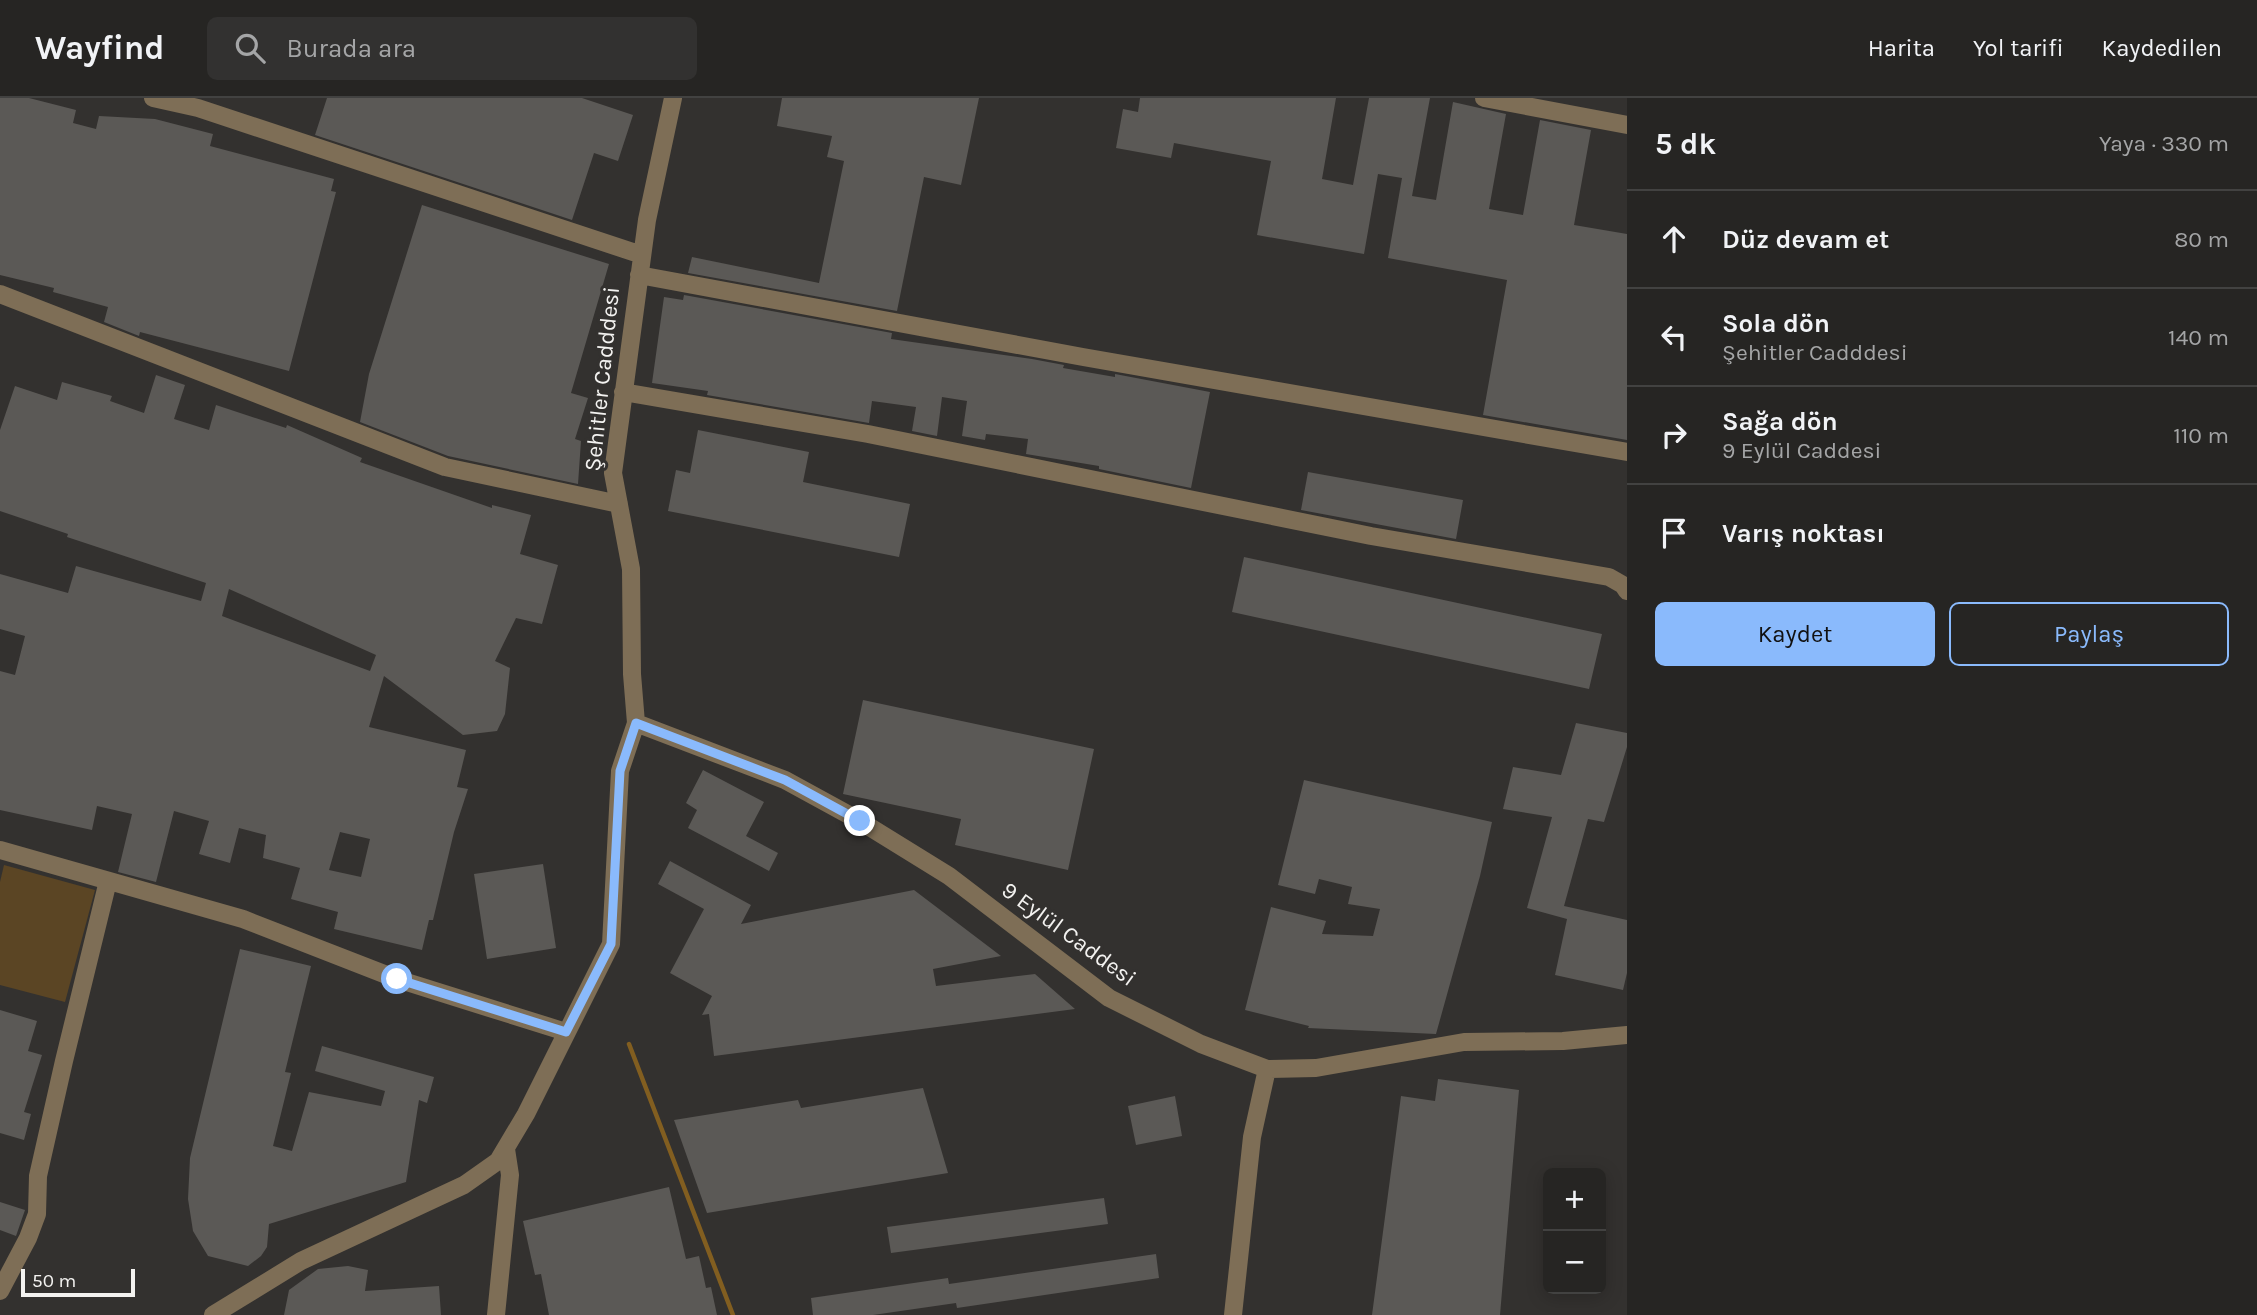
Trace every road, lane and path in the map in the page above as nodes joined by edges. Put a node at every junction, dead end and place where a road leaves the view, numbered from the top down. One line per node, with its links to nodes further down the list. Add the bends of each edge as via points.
1 (153, 98): 5 (street, via 198,108)
2 (673, 98): 5 (street, Şehitler Cadddesi)
3 (1484, 98): 4 (street)
4 (1627, 125)
5 (642, 255): 6 (street, Şehitler Cadddesi)
6 (639, 275): 8 (street, Şehitler Cadddesi); 9 (street)
7 (0, 294): 10 (street, via 445,467)
8 (622, 392): 10 (street, Şehitler Cadddesi, via 613,473); 11 (street, via 868,435 1371,536 1609,577)
9 (1627, 452)
10 (619, 504): 12 (street, Şehitler Cadddesi, via 631,569)
11 (1627, 591)
12 (636, 723): 15 (street, Şehitler Cadddesi, via 620,771 611,944); 17 (street, 9 Eylül Caddesi, via 796,786 860,821 949,876 1110,998 1201,1044)
13 (0, 850): 14 (street)
14 (108, 881): 15 (street, via 243,919 397,979); 19 (street, via 38,1177 37,1214)
15 (566, 1032): 18 (street, Şehitler Cadddesi)
16 (1627, 1035): 17 (street, 9 Eylül Caddesi, via 1464,1042 1316,1068)
17 (1267, 1069): 22 (street, via 1252,1137)
18 (506, 1149): 20 (street, via 498,1161 464,1185 301,1261); 21 (street, via 510,1175)
19 (0, 1291)
20 (213, 1315)
21 (496, 1315)
22 (1233, 1315)

